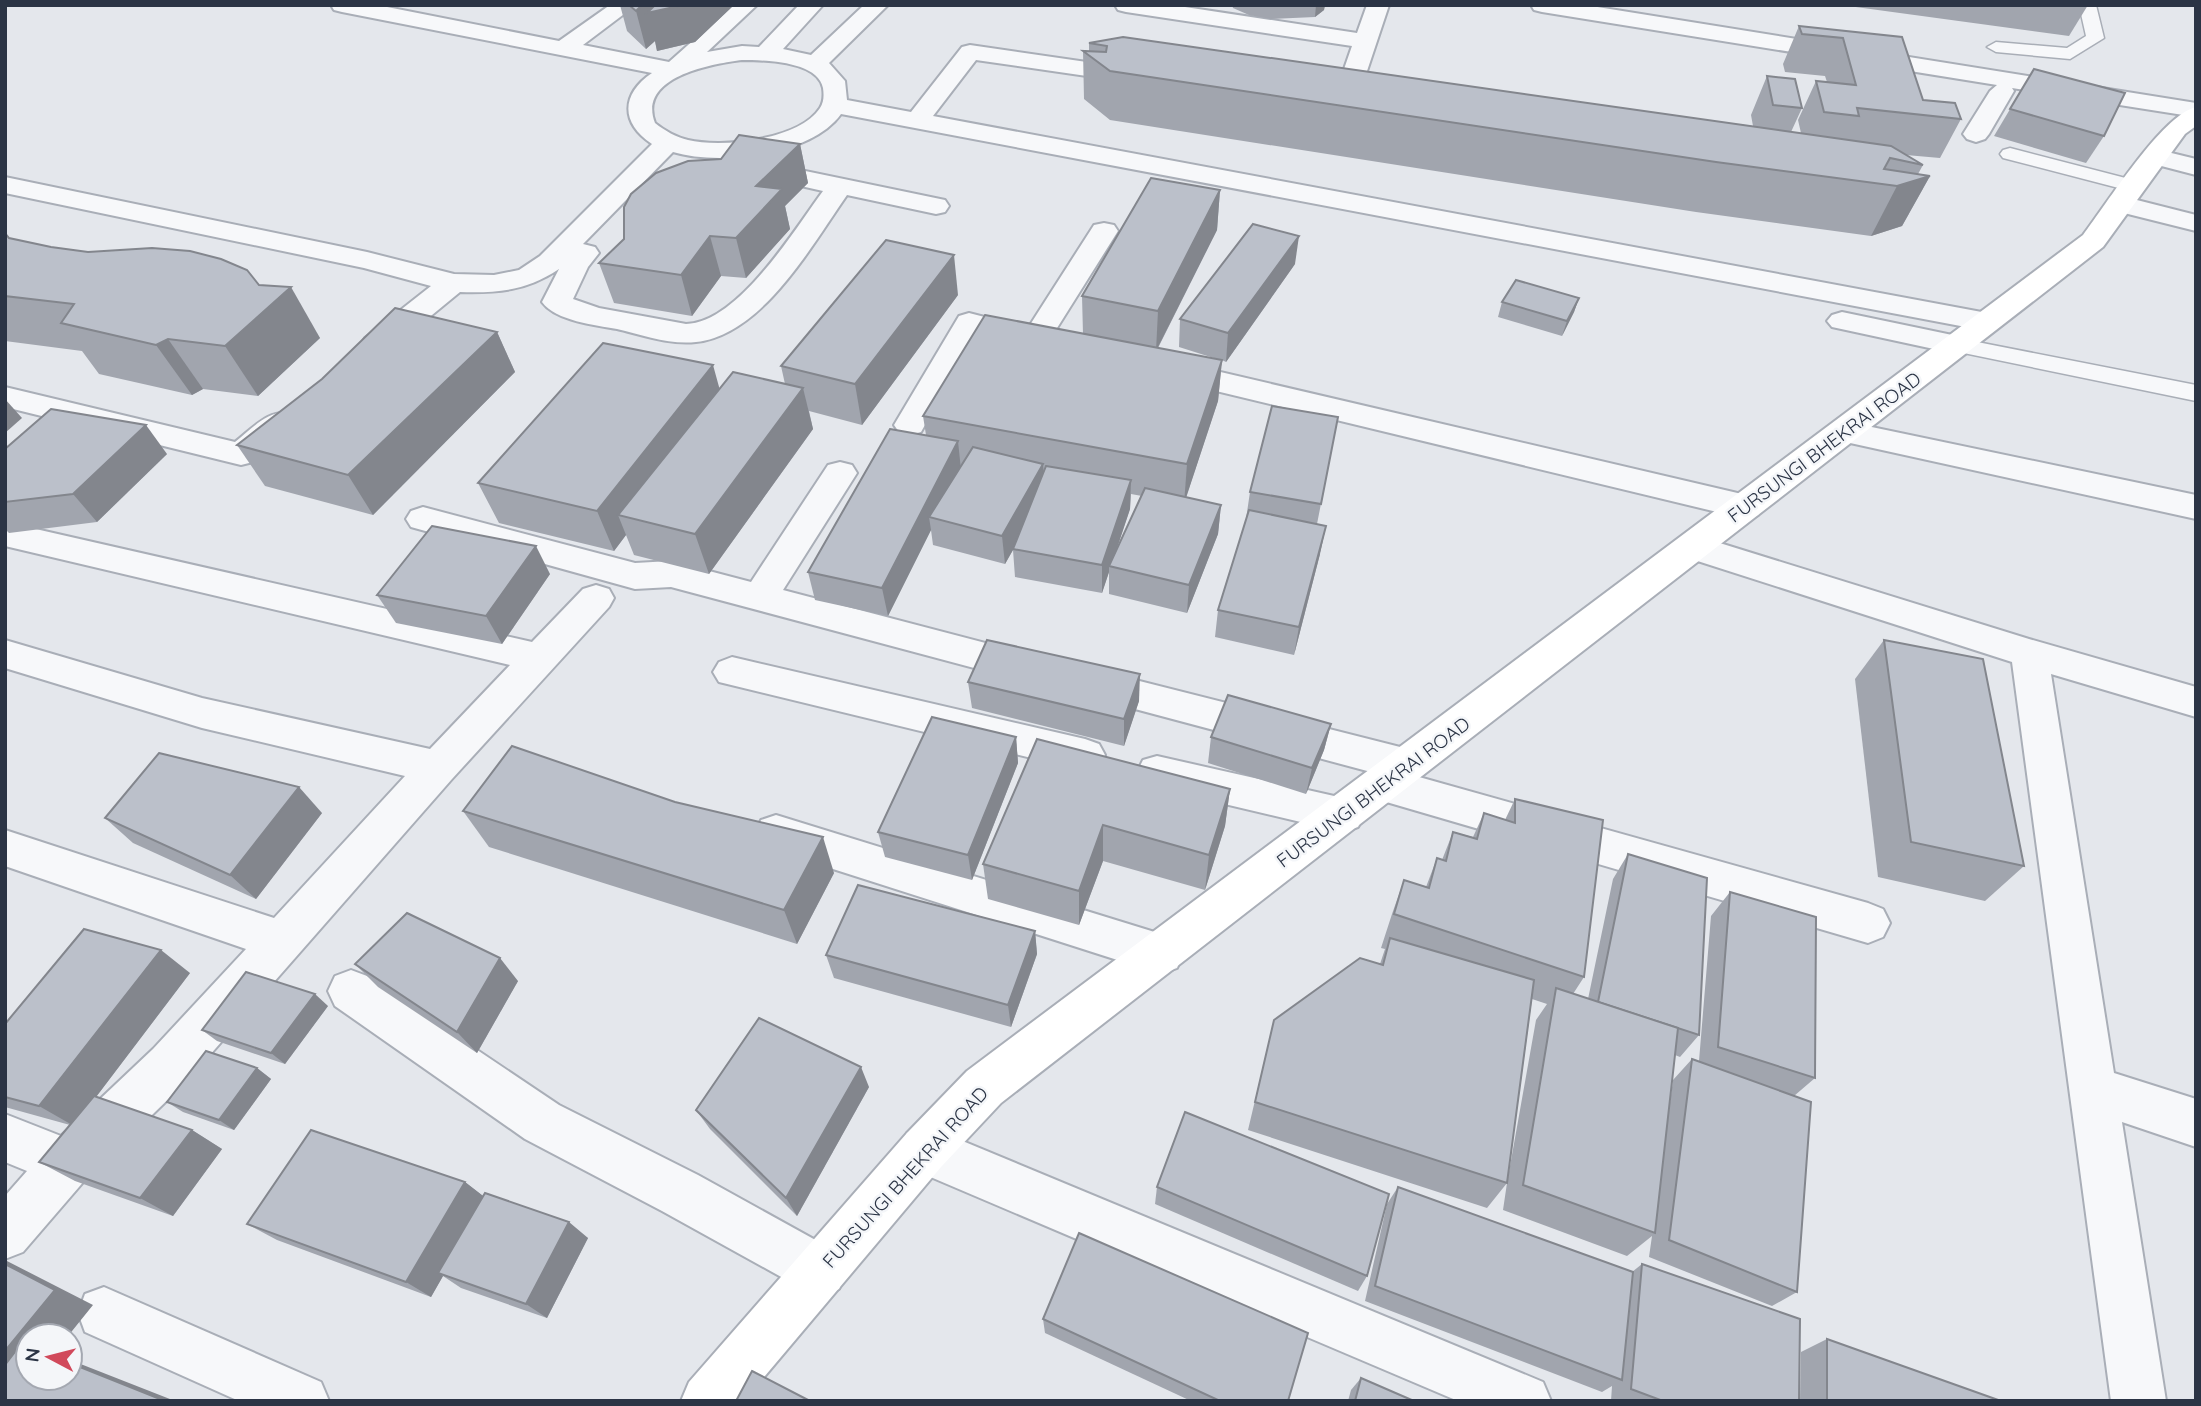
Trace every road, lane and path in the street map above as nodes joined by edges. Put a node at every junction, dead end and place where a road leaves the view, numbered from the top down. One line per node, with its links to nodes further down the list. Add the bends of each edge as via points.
1 (344, 5): 12 (street)
2 (625, 5): 12 (street)
3 (746, 5): 16 (street)
4 (812, 5): 14 (street)
5 (877, 5): 15 (street)
6 (1126, 5): 10 (street)
7 (1378, 5): 10 (street)
8 (1542, 5): 21 (street)
9 (2087, 5): 11 (lane, via 2095,38 2070,54)
10 (1366, 41): 19 (street, via 1343,107)
11 (1996, 47)
12 (564, 48): 16 (street)
13 (1728, 48): 18 (street)
14 (766, 53): 15 (street); 16 (street, via 718,56)
15 (815, 64): 20 (street, via 830,76 837,90)
16 (674, 70): 24 (street, via 641,99 639,116 648,131)
17 (1163, 80): 22 (street, via 970,52)
18 (2001, 91): 21 (street); 23 (street)
19 (1301, 100)
20 (828, 113): 22 (street); 24 (street, via 798,135 778,142 732,150); 38 (street, via 903,134)
21 (2191, 116): 26 (street, FURSUNGI BHEKRAI ROAD)
22 (917, 121): 37 (street)
23 (1976, 134)
24 (668, 142): 28 (street)
25 (2010, 154): 31 (lane)
26 (2155, 157): 27 (street); 31 (street, FURSUNGI BHEKRAI ROAD)
27 (2196, 167)
28 (644, 179): 30 (street, via 677,166 711,160); 35 (street)
29 (5, 185): 36 (street, via 367,260)
30 (841, 186): 32 (street); 35 (street, via 776,274 731,317 702,332 670,331 576,312 558,302 575,264)
31 (2127, 195): 33 (street); 37 (street, FURSUNGI BHEKRAI ROAD, via 2094,241)
32 (936, 206)
33 (2196, 223)
34 (1104, 232): 44 (street, via 1050,342 969,322)
35 (574, 251): 36 (street, via 528,277 494,284)
36 (453, 283): 39 (street)
37 (1987, 322): 38 (street, FURSUNGI BHEKRAI ROAD)
38 (1957, 345): 41 (lane); 45 (street, FURSUNGI BHEKRAI ROAD)
39 (358, 360)
40 (1143, 364): 47 (street)
41 (2196, 393)
42 (5, 397): 43 (street, via 241,454)
43 (305, 403)
44 (910, 425)
45 (1843, 432): 47 (street, FURSUNGI BHEKRAI ROAD); 48 (street)
46 (840, 472): 52 (street)
47 (1746, 507): 51 (street, FURSUNGI BHEKRAI ROAD)
48 (2196, 507)
49 (423, 519): 52 (street, via 635,576 671,574)
50 (5, 534): 56 (street)
51 (1694, 547): 54 (street); 60 (street, FURSUNGI BHEKRAI ROAD)
52 (760, 597): 60 (street)
53 (596, 598): 56 (street)
54 (2029, 653): 58 (street); 68 (street)
55 (5, 654): 59 (street, via 202,713)
56 (540, 658): 59 (street)
57 (732, 672): 61 (street)
58 (2196, 702)
59 (438, 767): 65 (street)
60 (1396, 775): 61 (street, FURSUNGI BHEKRAI ROAD); 64 (street)
61 (1343, 815): 66 (street, FURSUNGI BHEKRAI ROAD)
62 (738, 822): 66 (street)
63 (5, 848): 65 (street)
64 (1868, 923)
65 (282, 941): 72 (street, via 170,1065)
66 (1161, 954): 71 (street, FURSUNGI BHEKRAI ROAD, via 984,1087)
67 (351, 991): 74 (street, via 542,1122)
68 (2092, 1089): 69 (street); 79 (street)
69 (2196, 1123)
70 (5, 1138): 72 (street)
71 (925, 1150): 74 (street, FURSUNGI BHEKRAI ROAD); 78 (street)
72 (68, 1163): 73 (street)
73 (5, 1234)
74 (821, 1271): 77 (street, FURSUNGI BHEKRAI ROAD)
75 (104, 1313): 76 (street)
76 (302, 1401)
77 (708, 1401)
78 (1524, 1401)
79 (2139, 1401)

